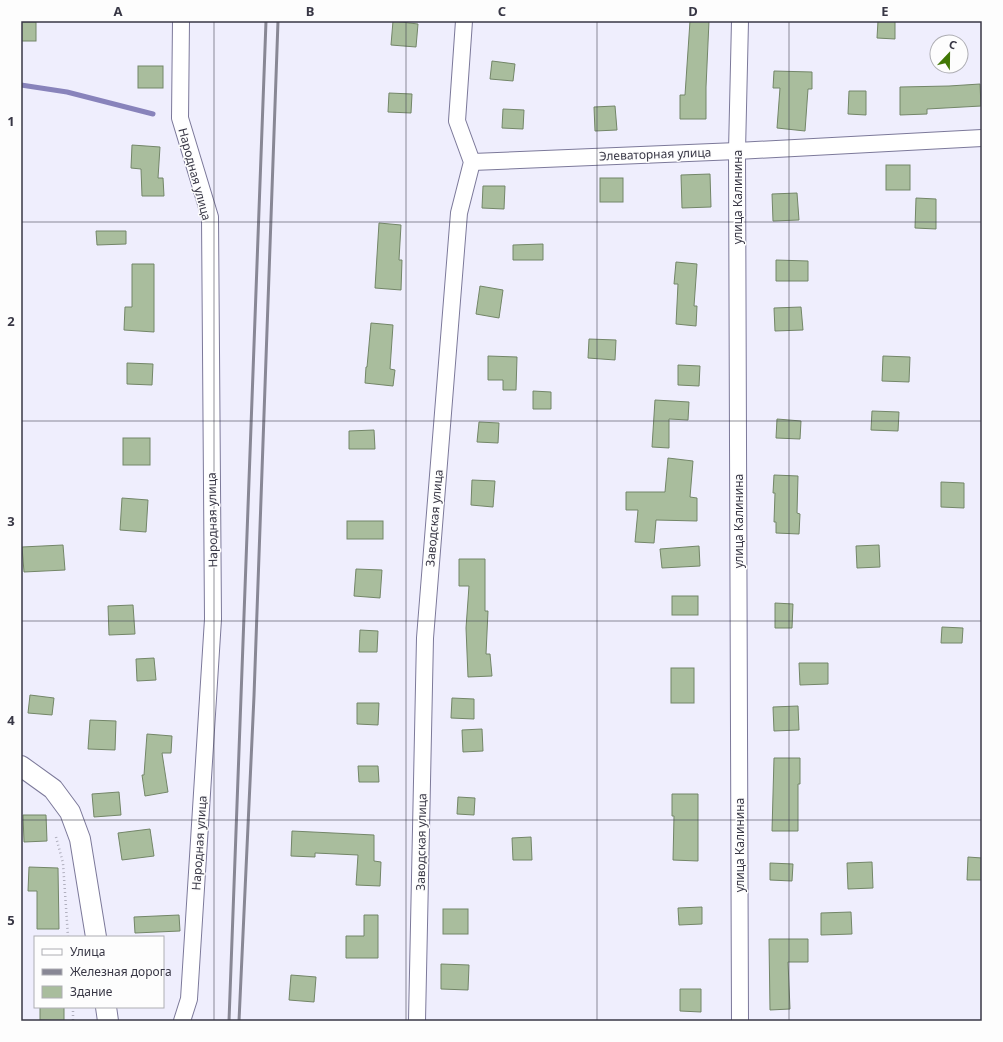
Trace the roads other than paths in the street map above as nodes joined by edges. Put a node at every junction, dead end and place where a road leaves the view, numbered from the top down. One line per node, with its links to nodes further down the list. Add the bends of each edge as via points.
1 (181, 21): 11 (street, Народная улица, via 180,118 210,217 213,619 189,999)
2 (464, 21): 6 (street, via 458,121)
3 (740, 21): 5 (street, улица Калинина)
4 (982, 138): 5 (street, Элеваторная улица)
5 (737, 151): 6 (street, Элеваторная улица); 13 (street, улица Калинина)
6 (472, 162): 12 (street, Заводская улица, via 459,213 425,638)
7 (21, 766): 8 (street, via 54,789 70,812 80,839)
8 (96, 936)
9 (106, 1008): 10 (street)
10 (108, 1021)
11 (182, 1021)
12 (417, 1021)
13 (740, 1021)

